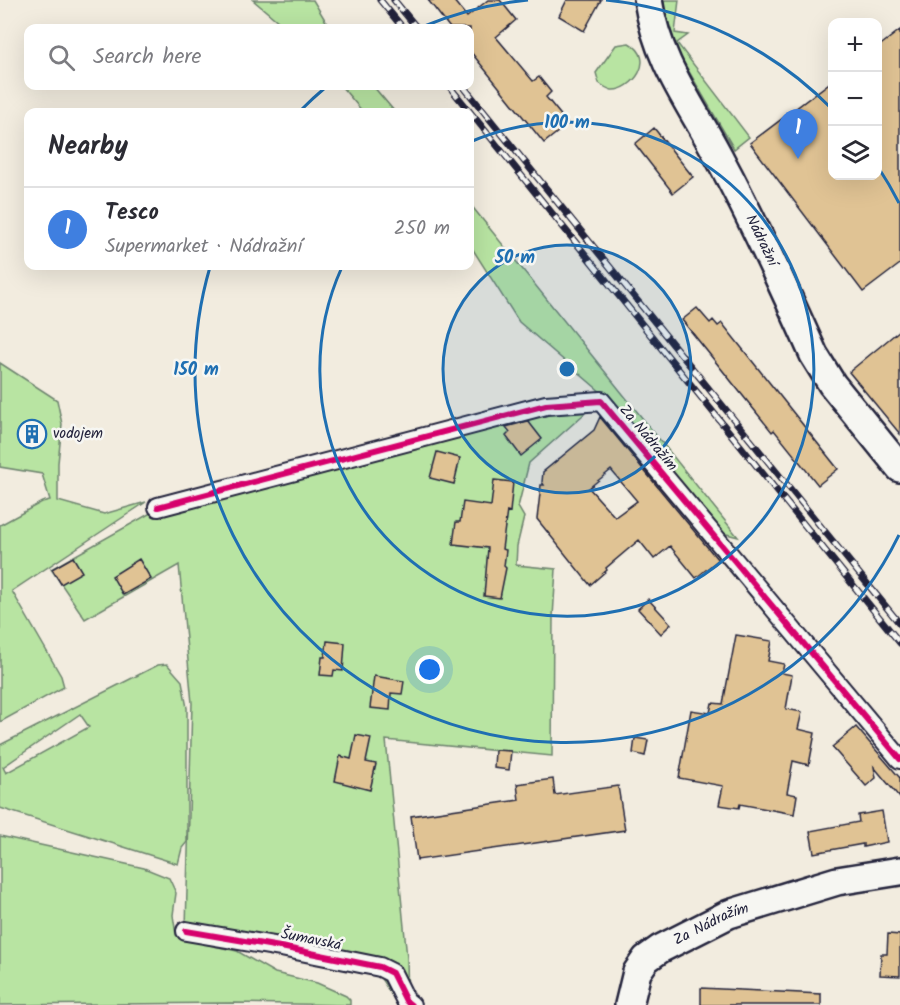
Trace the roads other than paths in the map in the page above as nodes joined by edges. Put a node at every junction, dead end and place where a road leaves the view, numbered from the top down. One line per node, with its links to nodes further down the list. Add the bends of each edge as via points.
1 (648, 0): 2 (main road, Nádražní, via 652,27 666,65 721,162 814,355 832,384)
2 (900, 468)
3 (158, 507): 4 (street, Za Nádražím, via 546,405 601,401)
4 (900, 759)
5 (900, 871): 8 (main road, Za Nádražím, via 837,881 729,914 646,959 637,972)
6 (186, 931): 7 (street, Šumavská, via 380,967 392,974)
7 (411, 1005)
8 (628, 1005)

